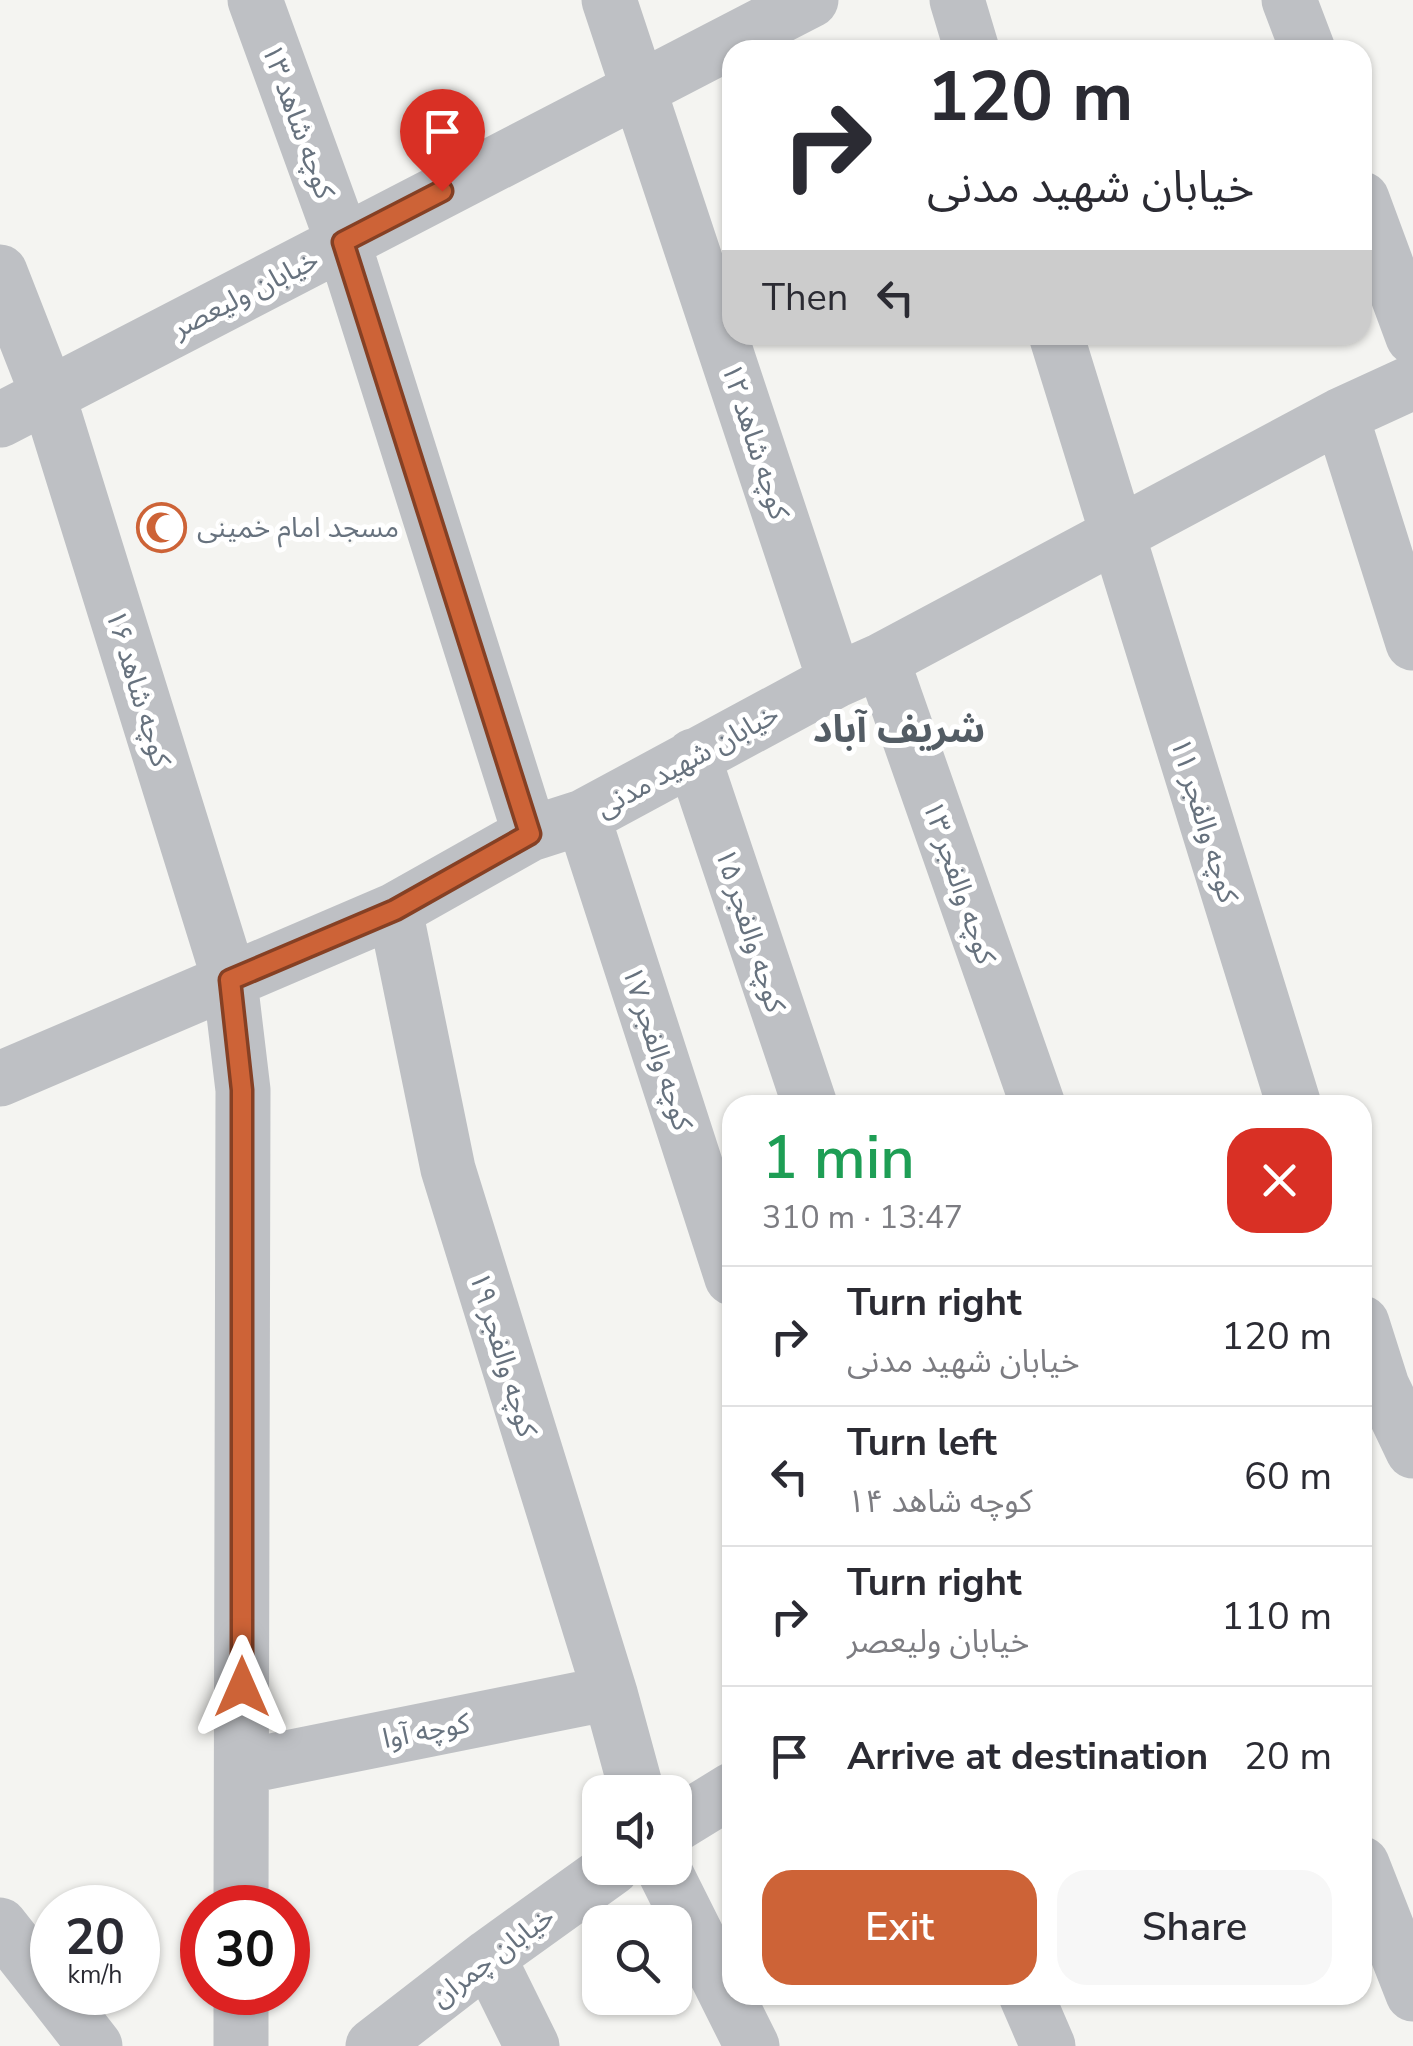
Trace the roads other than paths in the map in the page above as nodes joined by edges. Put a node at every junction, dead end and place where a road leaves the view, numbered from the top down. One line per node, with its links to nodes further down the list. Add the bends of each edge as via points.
1 (256, 0): 12 (street, کوچه شاهد ۱۳)
2 (609, 0): 10 (street, کوچه شاهد ۱۲)
3 (810, 0): 6 (street, خیابان ولیعصر)
4 (957, 0): 7 (street)
5 (1289, 0): 8 (street)
6 (733, 40)
7 (969, 40)
8 (1304, 40)
9 (722, 46): 10 (street, خیابان ولیعصر)
10 (641, 88): 12 (street, خیابان ولیعصر); 14 (street, کوچه شاهد ۱۲)
11 (1372, 226): 15 (street)
12 (343, 242): 19 (street, خیابان ولیعصر); 27 (street, کوچه شاهد ۱۳)
13 (0, 272): 19 (street, کوچه شاهد ۱۶)
14 (722, 305)
15 (1413, 337)
16 (737, 345): 24 (street, کوچه شاهد ۱۲)
17 (1059, 345): 22 (street, کوچه والفجر ۱۱)
18 (1413, 382): 20 (street, خیابان شهید مدنی)
19 (48, 395): 21 (street, خیابان ولیعصر); 29 (street, کوچه شاهد ۱۶)
20 (1341, 416): 22 (street, خیابان شهید مدنی); 23 (street)
21 (0, 420)
22 (1116, 534): 24 (street, خیابان شهید مدنی); 33 (street, کوچه والفجر ۱۱)
23 (1413, 643)
24 (858, 670): 25 (street, خیابان شهید مدنی); 32 (street, کوچه والفجر ۱۳)
25 (693, 756): 26 (street, خیابان شهید مدنی); 31 (street, کوچه والفجر ۱۵)
26 (583, 817): 27 (street, خیابان شهید مدنی); 34 (street, کوچه والفجر ۱۷)
27 (530, 834): 28 (street, خیابان شهید مدنی)
28 (395, 910): 29 (street, خیابان شهید مدنی); 38 (street, کوچه والفجر ۱۹, via 448,1170)
29 (230, 980): 30 (street, خیابان شهید مدنی); 39 (street, کوچه شاهد ۱۶, via 242,1090)
30 (0, 1079)
31 (807, 1095)
32 (1034, 1095)
33 (1291, 1095)
34 (722, 1247)
35 (1372, 1348): 36 (street)
36 (1386, 1383): 37 (street)
37 (1413, 1450)
38 (610, 1692): 39 (street, کوچه آوا); 40 (street, کوچه والفجر ۱۹)
39 (242, 1766): 43 (street, کوچه شاهد ۱۶)
40 (632, 1775)
41 (722, 1796): 42 (street)
42 (692, 1815)
43 (242, 1885)
44 (588, 1885): 48 (street, خیابان چمران)
45 (672, 1885): 50 (street)
46 (1372, 1889): 51 (street)
47 (0, 1924): 49 (street)
48 (488, 1957): 58 (street, خیابان چمران); 59 (street)
49 (30, 1977)
50 (722, 1986)
51 (1413, 1994)
52 (732, 2005): 60 (street)
53 (1030, 2005): 61 (street)
54 (63, 2015): 56 (street)
55 (241, 2015): 57 (street)
56 (95, 2046)
57 (241, 2046)
58 (373, 2046)
59 (532, 2046)
60 (752, 2046)
61 (1048, 2046)

